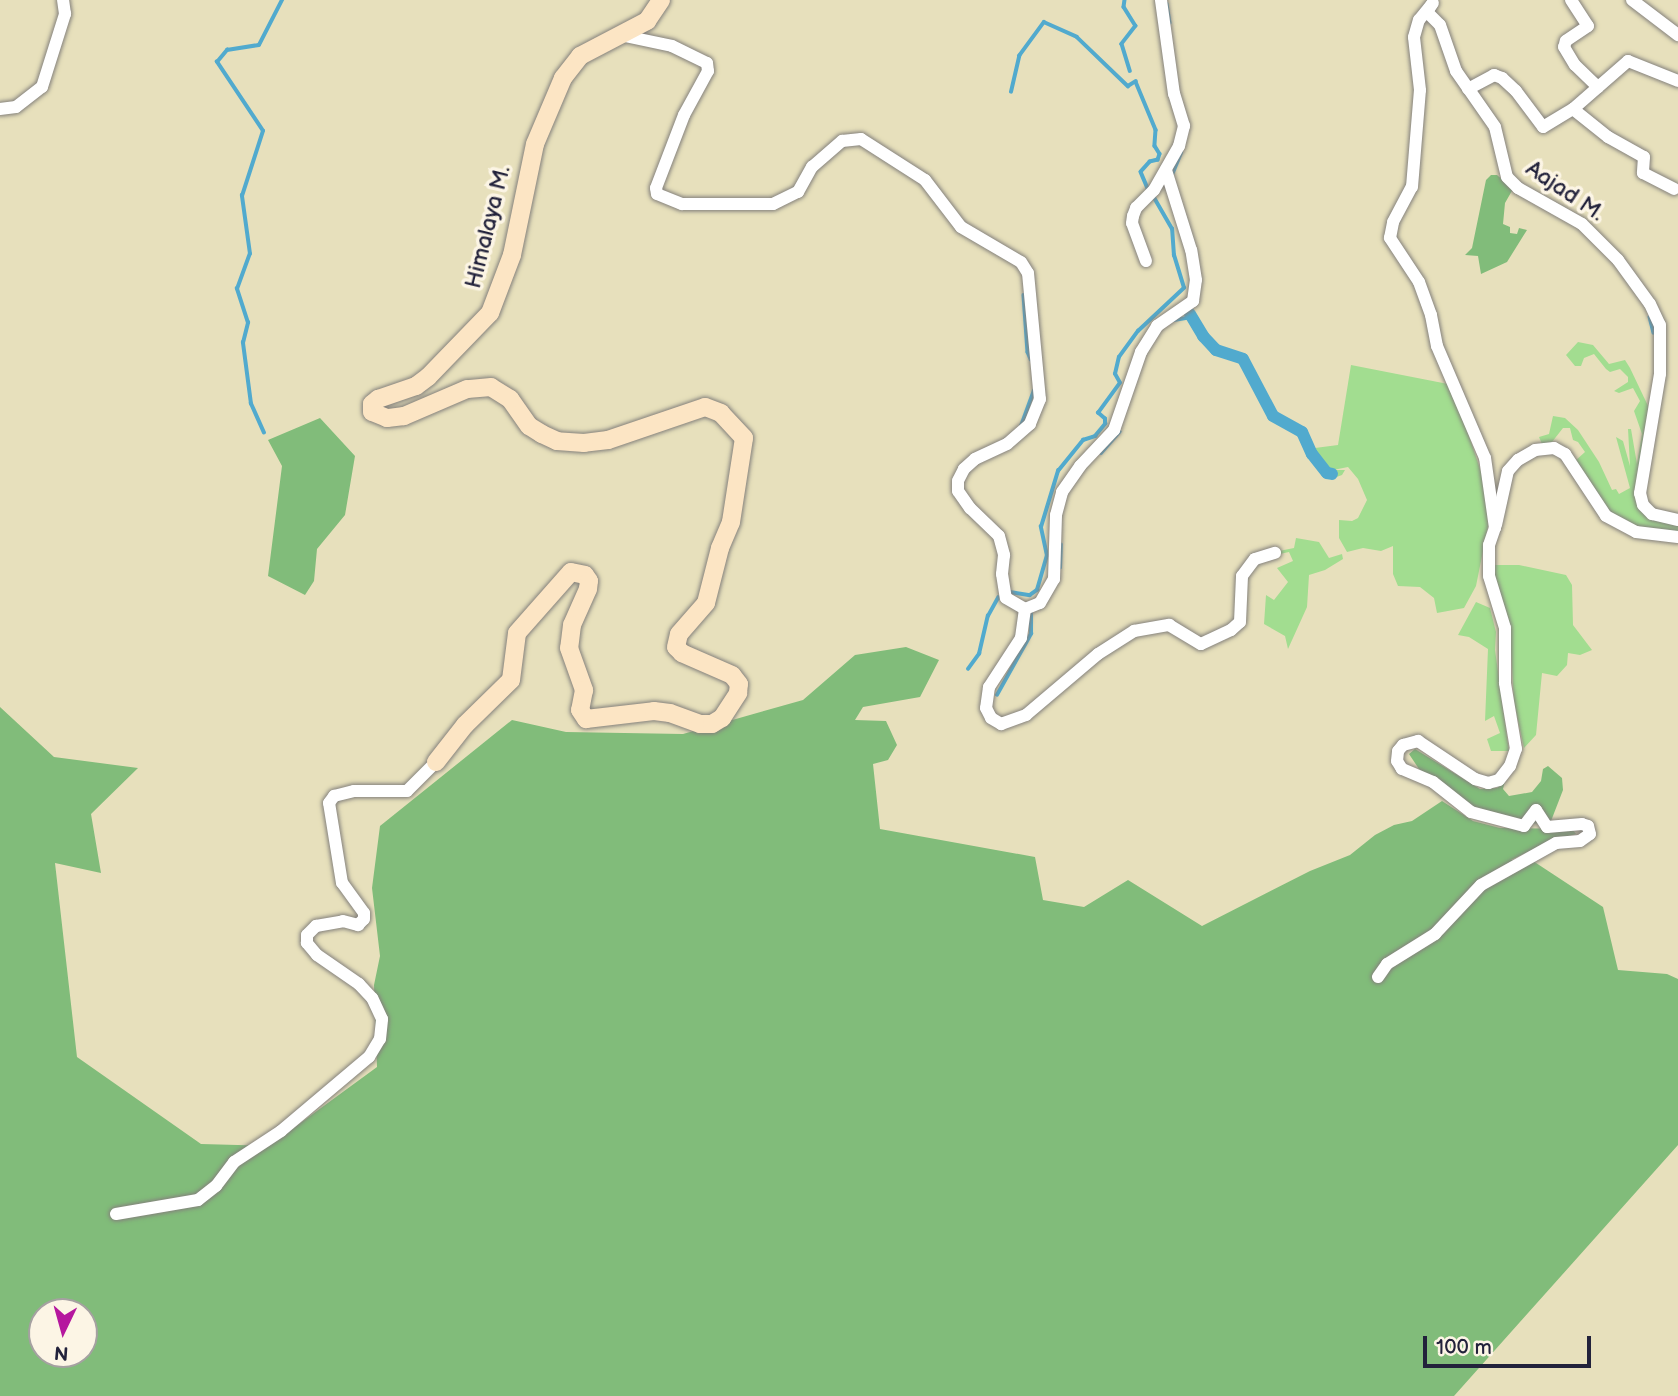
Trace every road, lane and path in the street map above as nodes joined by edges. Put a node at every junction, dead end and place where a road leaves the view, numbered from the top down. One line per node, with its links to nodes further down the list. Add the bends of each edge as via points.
1 (63, 0): 13 (street, via 65,14 42,87 16,107)
2 (661, 0): 8 (street, Himalaya M., via 647,21)
3 (1161, 0): 14 (street, via 1174,94 1184,126)
4 (1571, 0): 10 (street, via 1588,26 1564,47)
5 (1632, 0): 7 (street)
6 (1433, 1): 11 (street, Aajad M., via 1427,12 1440,25 1456,71); 18 (street, via 1419,20 1414,37 1420,90 1412,187 1392,222 1390,238 1413,268 1437,346 1485,458)
7 (1678, 34)
8 (620, 35): 21 (street, via 672,46 707,63 657,194 682,204 773,204 798,192 812,167 842,141 861,139 925,180 961,227 1021,262 1028,273 1040,399 1030,424 1007,444 964,469 958,491 999,536 1006,598); 22 (street, Himalaya M., via 580,56 563,78 535,144 512,255 490,313 428,377 378,399 372,412 387,418 404,416 467,389 491,387 510,399 529,426 542,435 584,443 608,440 705,407 721,413 744,438 732,522 706,603 676,639 676,647 735,677 738,693 722,718 706,724 654,711 593,720 581,715 584,690 569,637 589,581 571,572 517,633 511,680 465,724)
9 (1678, 81): 10 (street, via 1628,61)
10 (1598, 87): 12 (street)
11 (1468, 89): 12 (street, via 1494,75 1502,78 1543,127); 17 (street, Aajad M., via 1495,127 1507,177 1582,224 1618,260 1650,304 1660,325 1660,374 1640,492 1643,505 1652,514)
12 (1573, 109): 15 (street, via 1608,137 1644,157 1643,173)
13 (0, 110)
14 (1166, 170): 16 (street, via 1136,208 1132,223); 21 (street, via 1191,250 1196,281 1192,301 1157,326 1141,352 1114,430 1062,492 1056,515 1054,579 1040,603)
15 (1674, 189)
16 (1146, 261)
17 (1678, 520)
18 (1494, 528): 19 (street, via 1501,515 1508,471 1535,450 1554,449 1565,454 1606,516 1636,532); 23 (street, via 1488,562 1505,628 1505,682 1516,749 1510,766 1499,780 1488,783 1418,741 1403,745 1397,761 1402,769 1443,788 1471,812 1524,826 1536,810 1546,827 1581,824 1588,826 1591,834 1580,841 1556,843 1481,885 1435,934 1387,964)
19 (1678, 537)
20 (1275, 553): 21 (street, via 1255,559 1242,576 1240,622 1231,630 1201,645 1169,625 1134,631 1098,654 1026,715 1001,724 991,719 986,708 989,687 1021,638)
21 (1025, 609)
22 (436, 762): 24 (street, via 407,791 354,791 334,796 329,803 342,883 364,919 358,925 343,921 316,926 307,935 307,943 372,998 382,1019 380,1039 369,1057 281,1132 234,1162 198,1200)
23 (1378, 977)
24 (116, 1214)

